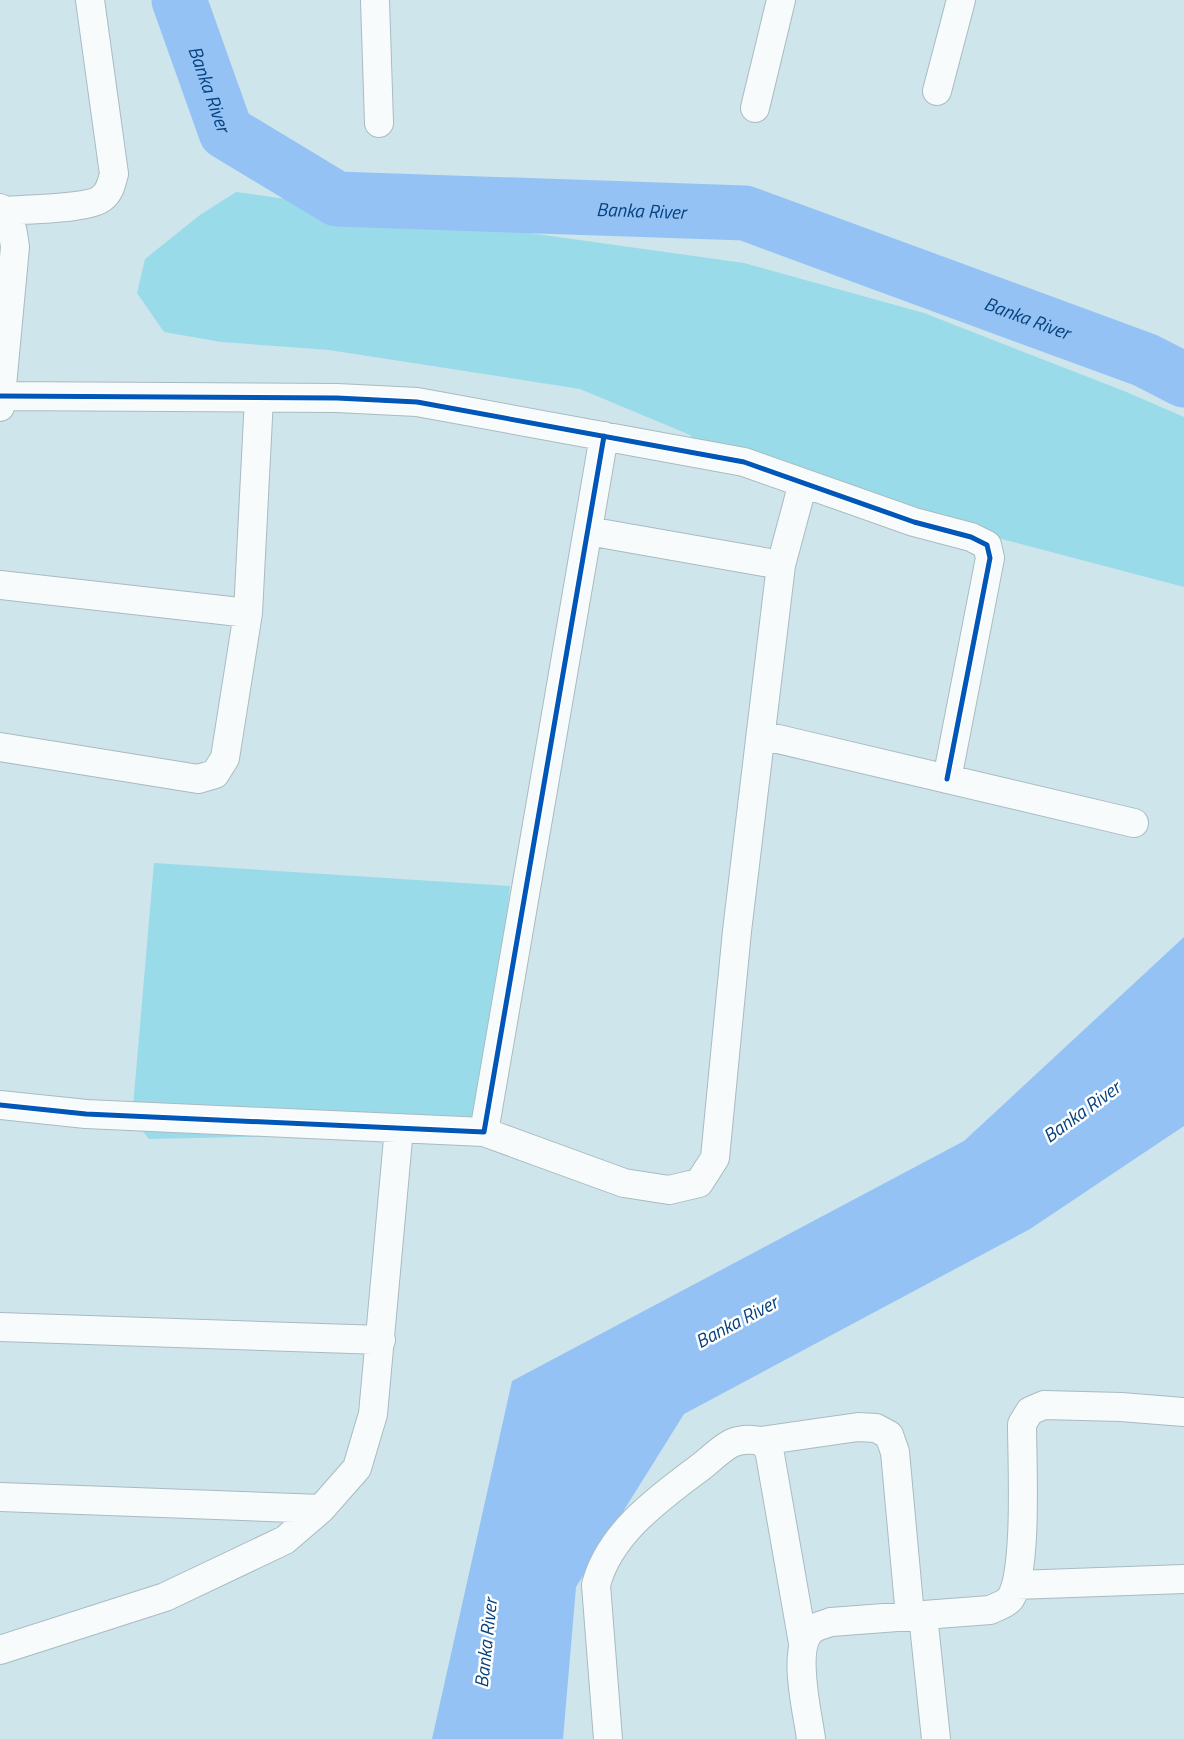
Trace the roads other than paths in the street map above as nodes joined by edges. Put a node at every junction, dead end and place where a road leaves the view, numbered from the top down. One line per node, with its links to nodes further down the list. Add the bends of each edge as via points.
1 (90, 0): 8 (street, via 114,174 109,192 100,200 85,204)
2 (375, 0): 7 (street)
3 (781, 0): 6 (street)
4 (962, 0): 5 (street)
5 (937, 92)
6 (755, 108)
7 (379, 122)
8 (2, 210): 10 (street, via 10,222 15,247)
9 (259, 398): 10 (street); 11 (street, via 417,402); 16 (street)
10 (0, 400)
11 (604, 436): 12 (street, via 744,462); 13 (street)
12 (803, 483): 14 (street); 19 (street, via 987,545 990,558)
13 (588, 531): 14 (street); 23 (street)
14 (781, 565): 17 (street)
15 (0, 586): 16 (street)
16 (248, 613): 18 (street, via 224,758 214,774 198,779)
17 (761, 735): 19 (street); 23 (street, via 737,931 715,1158 699,1183 669,1190 624,1184)
18 (0, 748)
19 (947, 779): 20 (street)
20 (1134, 823)
21 (0, 1104): 22 (street, via 86,1114)
22 (399, 1128): 23 (street); 25 (street)
23 (484, 1132)
24 (0, 1327): 25 (street)
25 (381, 1340): 29 (street, via 373,1414 357,1468)
26 (1184, 1412): 31 (street, via 1044,1405 1030,1412 1022,1424 1021,1560)
27 (761, 1440): 32 (street, via 858,1427 876,1428 889,1435 895,1452); 33 (street, via 769,1449); 35 (street, via 747,1439 731,1444 660,1498 618,1540 600,1570 596,1584)
28 (0, 1497): 29 (street)
29 (321, 1509): 34 (street, via 285,1540 165,1597)
30 (1184, 1580): 31 (street)
31 (1016, 1585): 32 (street, via 1009,1600 990,1610)
32 (917, 1615): 33 (street, via 831,1622 812,1629); 37 (street)
33 (803, 1643): 36 (street, via 801,1666)
34 (0, 1650)
35 (608, 1739)
36 (811, 1739)
37 (936, 1739)

